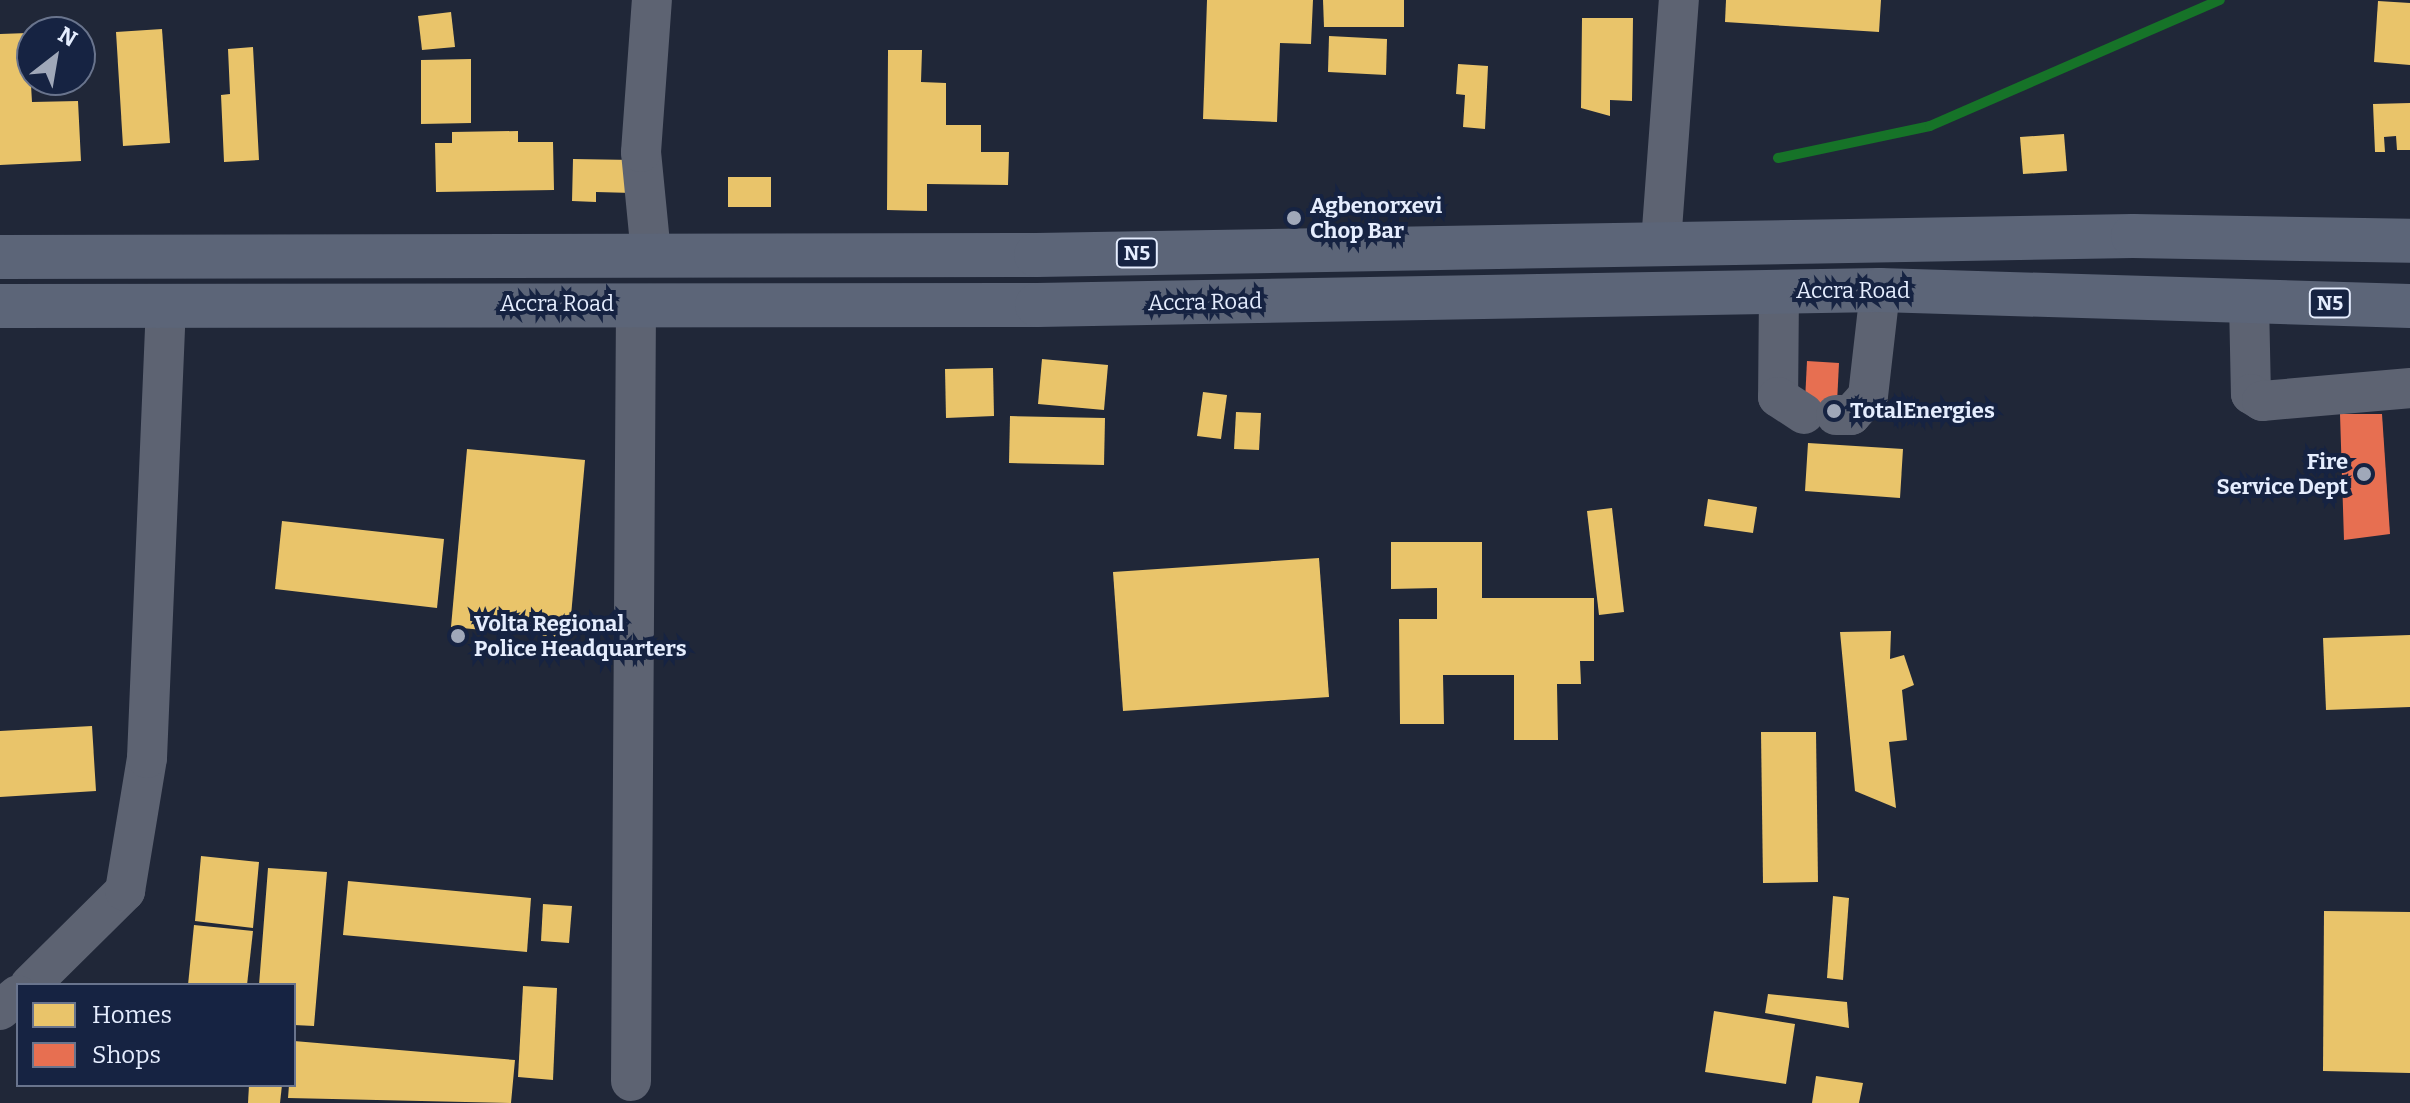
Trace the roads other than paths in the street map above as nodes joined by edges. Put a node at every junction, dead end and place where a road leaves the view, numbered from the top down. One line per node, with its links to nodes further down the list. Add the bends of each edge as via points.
1 (652, 0): 5 (street, via 641,152)
2 (1679, 0): 4 (street)
3 (2410, 241): 4 (main road, N5, via 2133,236)
4 (1661, 243): 5 (main road, N5, via 1036,255)
5 (651, 254): 6 (main road, N5)
6 (0, 257)
7 (1880, 290): 8 (main road, Accra Road / N5); 8 (street, via 1868,396 1851,415 1820,414 1778,397); 9 (main road, Accra Road / N5)
8 (1779, 291): 10 (main road, Accra Road / N5, via 1037,305)
9 (2249, 301): 13 (main road, Accra Road / N5); 14 (street, via 2251,394 2262,401)
10 (636, 304): 12 (main road, Accra Road / N5); 18 (street)
11 (0, 306): 12 (main road, Accra Road / N5)
12 (166, 306): 15 (street, via 147,758 125,891)
13 (2410, 306)
14 (2410, 388)
15 (32, 983)
16 (16, 997): 17 (street)
17 (0, 1010)
18 (631, 1081)

